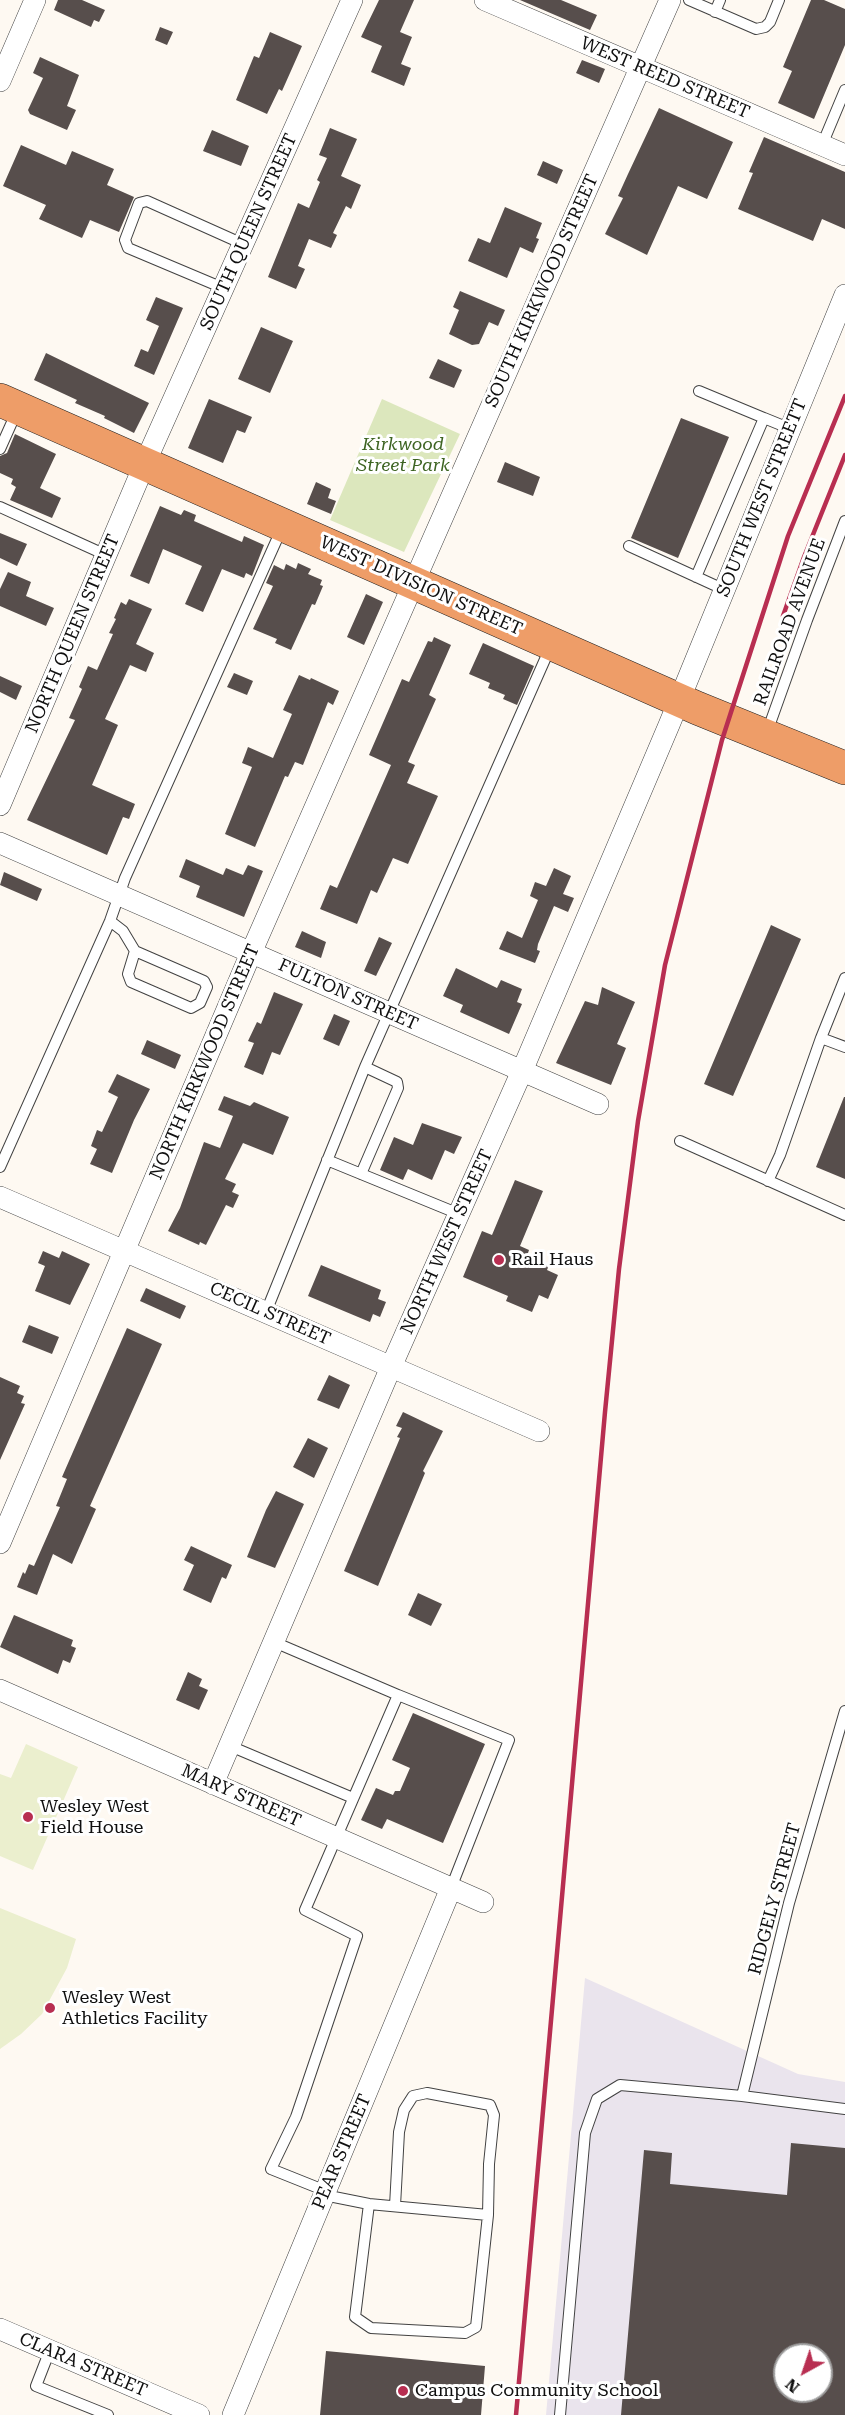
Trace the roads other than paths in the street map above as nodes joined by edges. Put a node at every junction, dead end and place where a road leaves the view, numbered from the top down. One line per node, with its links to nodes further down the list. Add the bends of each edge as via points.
1 (35, 0): 10 (street)
2 (352, 0): 15 (street, SOUTH QUEEN STREET)
3 (485, 0): 9 (street, WEST REED STREET)
4 (670, 0): 9 (street, SOUTH KIRKWOOD STREET)
5 (689, 0): 8 (lane)
6 (720, 0): 8 (lane)
7 (779, 0): 8 (lane, via 770,22 756,29)
8 (716, 12)
9 (640, 67): 13 (street, WEST REED STREET); 30 (street, SOUTH KIRKWOOD STREET)
10 (0, 81)
11 (845, 90): 12 (lane)
12 (842, 107): 13 (lane)
13 (822, 145): 14 (street, WEST REED STREET)
14 (845, 155)
15 (243, 244): 16 (street, SOUTH QUEEN STREET); 16 (lane, via 147,201 139,203 125,240 128,248)
16 (223, 288): 23 (street, SOUTH QUEEN STREET)
17 (845, 295): 21 (street, SOUTH WEST STREETT)
18 (699, 391): 20 (lane)
19 (9, 404): 22 (lane); 23 (highway, WEST DIVISION STREET)
20 (764, 418): 21 (lane); 29 (lane)
21 (791, 429): 31 (street, SOUTH WEST STREETT)
22 (0, 449)
23 (145, 464): 26 (highway, WEST DIVISION STREET); 28 (street, NORTH QUEEN STREET)
24 (0, 507): 28 (lane)
25 (845, 521): 34 (lane, RAILROAD AVENUE)
26 (283, 525): 30 (highway, WEST DIVISION STREET); 38 (lane)
27 (629, 546): 29 (lane)
28 (106, 555): 36 (street, NORTH QUEEN STREET)
29 (696, 577): 31 (lane)
30 (414, 583): 32 (highway, WEST DIVISION STREET); 41 (street, NORTH KIRKWOOD STREET)
31 (725, 590): 33 (street, SOUTH WEST STREETT)
32 (551, 644): 33 (highway, WEST DIVISION STREET); 43 (lane)
33 (680, 700): 34 (highway, WEST DIVISION STREET); 47 (street, NORTH WEST STREET)
34 (766, 735): 35 (highway, WEST DIVISION STREET)
35 (845, 768)
36 (0, 805)
37 (0, 843): 38 (street, FULTON STREET)
38 (119, 895): 39 (lane); 41 (street, FULTON STREET)
39 (110, 921): 40 (lane, via 123,931); 51 (lane)
40 (135, 951): 40 (lane, via 128,974 131,982 191,1008 201,1003 207,987 204,981)
41 (251, 953): 43 (street, FULTON STREET); 57 (street, NORTH KIRKWOOD STREET)
42 (845, 978): 44 (lane)
43 (388, 1013): 46 (lane); 47 (street, FULTON STREET)
44 (821, 1038): 45 (lane); 53 (lane)
45 (845, 1047)
46 (365, 1067): 50 (lane); 52 (lane, via 397,1082 398,1088)
47 (522, 1071): 48 (street, FULTON STREET); 55 (street, NORTH WEST STREET)
48 (598, 1104)
49 (680, 1141): 53 (lane)
50 (327, 1160): 52 (lane); 58 (lane)
51 (0, 1167)
52 (361, 1174): 55 (lane)
53 (768, 1181): 56 (lane)
54 (0, 1197): 57 (street, CECIL STREET)
55 (459, 1214): 59 (street, NORTH WEST STREET)
56 (845, 1215)
57 (125, 1251): 58 (street, CECIL STREET); 61 (street, NORTH KIRKWOOD STREET)
58 (266, 1312): 59 (street, CECIL STREET)
59 (392, 1367): 60 (street, CECIL STREET); 62 (street, NORTH WEST STREET)
60 (539, 1431)
61 (0, 1542)
62 (274, 1642): 64 (lane); 66 (street, NORTH WEST STREET)
63 (0, 1690): 67 (street, MARY STREET)
64 (398, 1695): 68 (lane); 70 (lane, via 509,1740)
65 (845, 1712): 72 (lane, RIDGELY STREET, via 789,1904)
66 (230, 1746): 67 (street, NORTH WEST STREET); 68 (lane)
67 (213, 1784): 69 (street, MARY STREET)
68 (353, 1798): 69 (lane)
69 (336, 1838): 70 (street, MARY STREET); 74 (lane, via 304,1910 357,1936 296,2117 271,2169)
70 (451, 1888): 71 (street, MARY STREET); 74 (street, PEAR STREET)
71 (483, 1902)
72 (742, 2096): 73 (lane); 83 (lane, via 620,2085 597,2099 585,2133)
73 (845, 2109)
74 (325, 2193): 75 (lane); 82 (street, PEAR STREET)
75 (369, 2204): 76 (lane); 77 (lane, via 355,2318 371,2328 465,2333 476,2327)
76 (395, 2206): 77 (lane); 77 (lane, via 404,2110 413,2096 427,2093 490,2105 494,2115)
77 (488, 2215)
78 (0, 2329): 79 (street, CLARA STREET)
79 (50, 2350): 80 (lane, via 36,2386); 81 (street, CLARA STREET)
80 (108, 2415)
81 (200, 2415)
82 (233, 2415)
83 (560, 2415)

